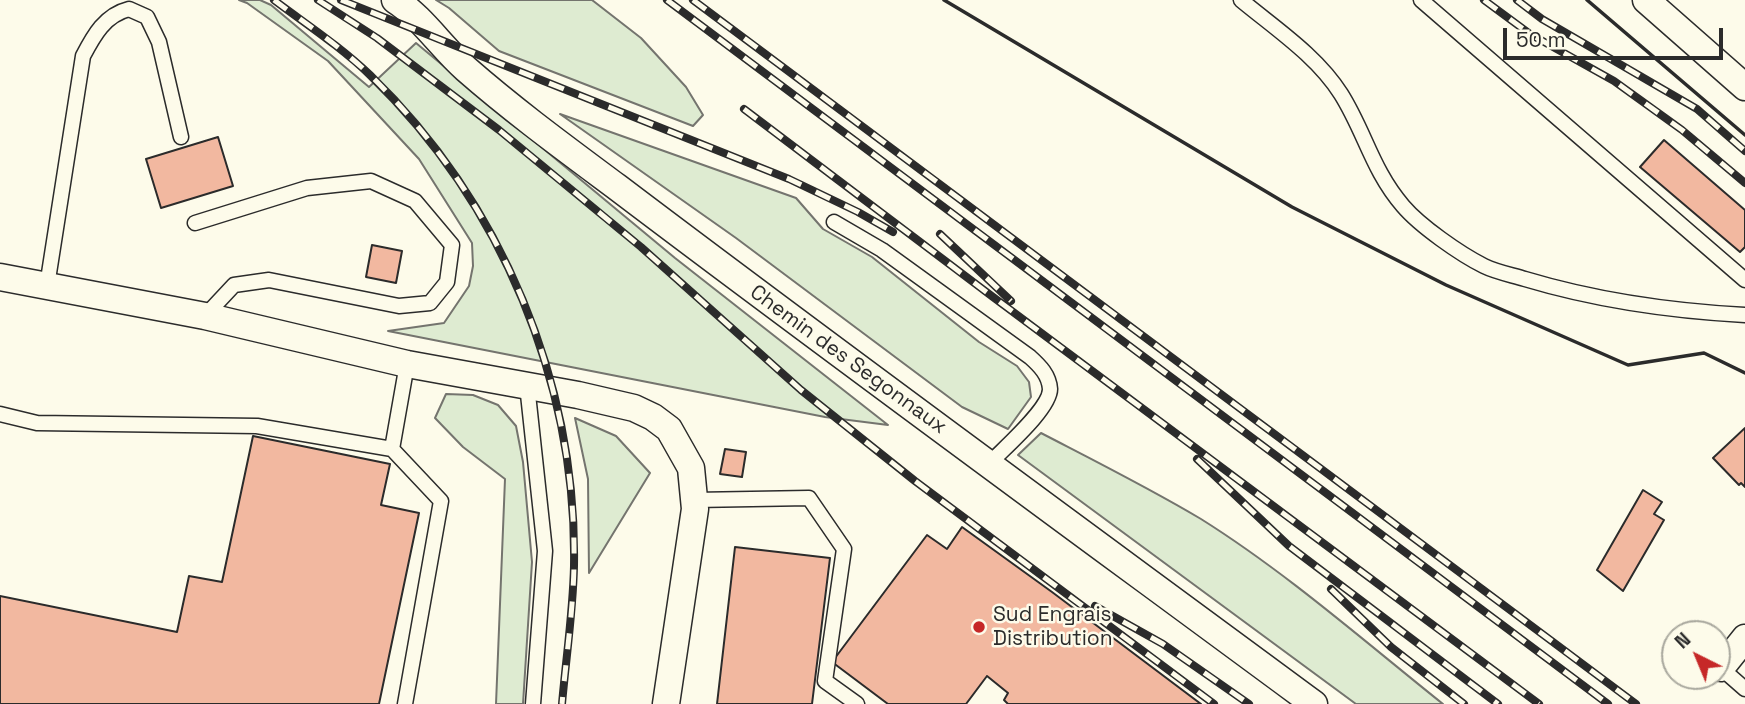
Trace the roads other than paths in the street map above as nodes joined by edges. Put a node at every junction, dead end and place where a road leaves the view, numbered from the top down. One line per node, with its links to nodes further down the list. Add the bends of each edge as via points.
1 (395, 0): 18 (street, Chemin des Segonnaux, via 467,70 542,130)
2 (1241, 0): 12 (lane, via 1322,68 1342,96 1376,168 1404,207 1441,239 1485,267 1620,300)
3 (1421, 0): 10 (lane)
4 (1655, 3): 5 (street)
5 (1745, 87)
6 (181, 137): 11 (lane, via 159,42 146,17 129,9 115,12 96,32 83,56)
7 (834, 222): 18 (lane, via 893,258 1045,371 1050,390 1043,407)
8 (195, 223): 13 (lane, via 307,188 371,181 415,201 452,246 447,282 430,303 399,306 269,280 234,285)
9 (0, 277): 11 (street)
10 (1745, 280)
11 (47, 286): 13 (street)
12 (1745, 315)
13 (205, 316): 14 (street)
14 (407, 365): 15 (street); 17 (lane)
15 (527, 385): 19 (street, via 634,408 653,417 669,429 691,468); 25 (lane, via 545,551)
16 (0, 414): 17 (lane, via 37,422 257,426)
17 (392, 449): 24 (lane, via 441,501)
18 (989, 464): 28 (street, Chemin des Segonnaux)
19 (694, 500): 26 (street); 27 (lane, via 809,498 844,549 825,681)
20 (1745, 638): 21 (street)
21 (1731, 655)
22 (1731, 676): 23 (lane)
23 (1745, 689)
24 (405, 704)
25 (533, 704)
26 (666, 704)
27 (856, 704)
28 (1314, 704)

